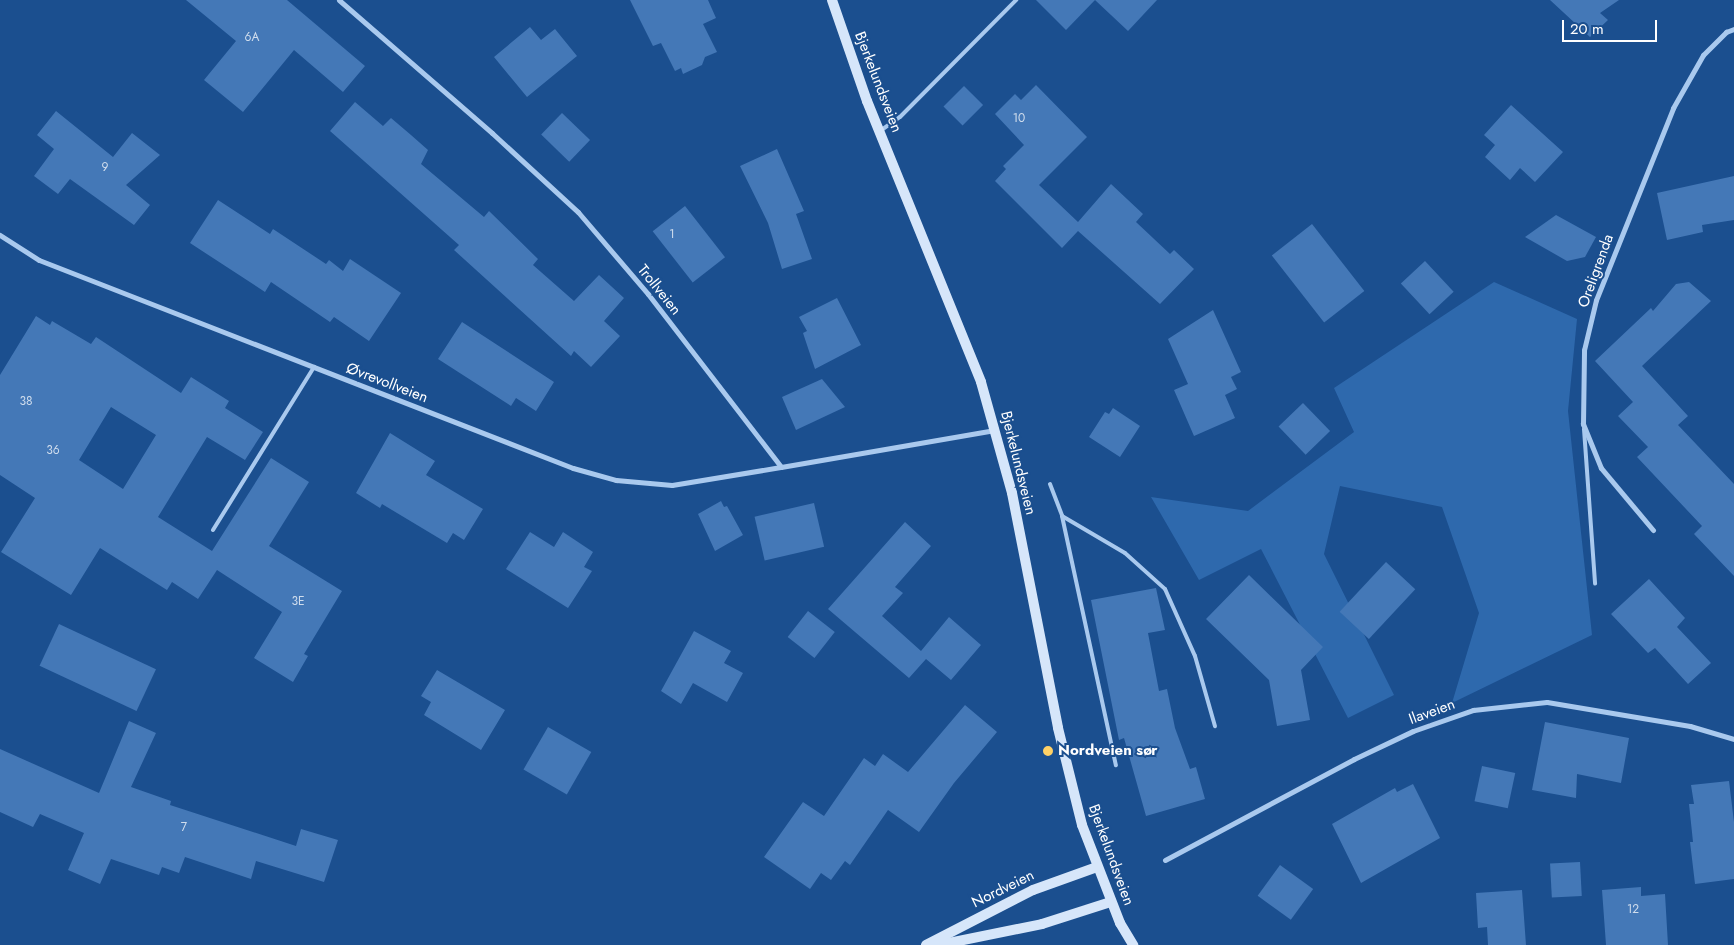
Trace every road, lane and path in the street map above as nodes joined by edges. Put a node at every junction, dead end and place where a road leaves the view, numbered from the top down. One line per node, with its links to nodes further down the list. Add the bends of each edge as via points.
1 (339, 0): 10 (street, Trollveien, via 578,212 648,294)
2 (832, 0): 5 (main road, Bjerkelundsveien)
3 (1016, 0): 5 (lane, via 900,117)
4 (1734, 29): 8 (street, Oreligrenda, via 1726,32 1704,55 1673,108 1596,300 1584,350)
5 (880, 131): 9 (main road, Bjerkelundsveien, via 960,325)
6 (0, 235): 7 (street, Øvrevollveien, via 39,260)
7 (314, 367): 10 (street, Øvrevollveien, via 573,468 616,480 672,485); 13 (lane)
8 (1584, 424): 14 (street, Oreligrenda, via 1601,468); 15 (lane)
9 (996, 430): 10 (street); 20 (main road, Bjerkelundsveien, via 1012,493 1060,737)
10 (781, 466)
11 (1050, 484): 12 (lane)
12 (1062, 516): 16 (lane, via 1124,553 1165,589 1195,656); 18 (lane)
13 (213, 530)
14 (1653, 530)
15 (1595, 584)
16 (1215, 726)
17 (1734, 739): 19 (street, Ilaveien, via 1690,726 1547,702 1473,710 1413,731 1354,759)
18 (1116, 765)
19 (1165, 860)
20 (1096, 867): 21 (main road, Bjerkelundsveien); 22 (main road, Nordveien, via 1033,890)
21 (1111, 902): 23 (main road, via 1042,924); 24 (main road, Bjerkelundsveien)
22 (926, 945)
23 (939, 945)
24 (1133, 945)

